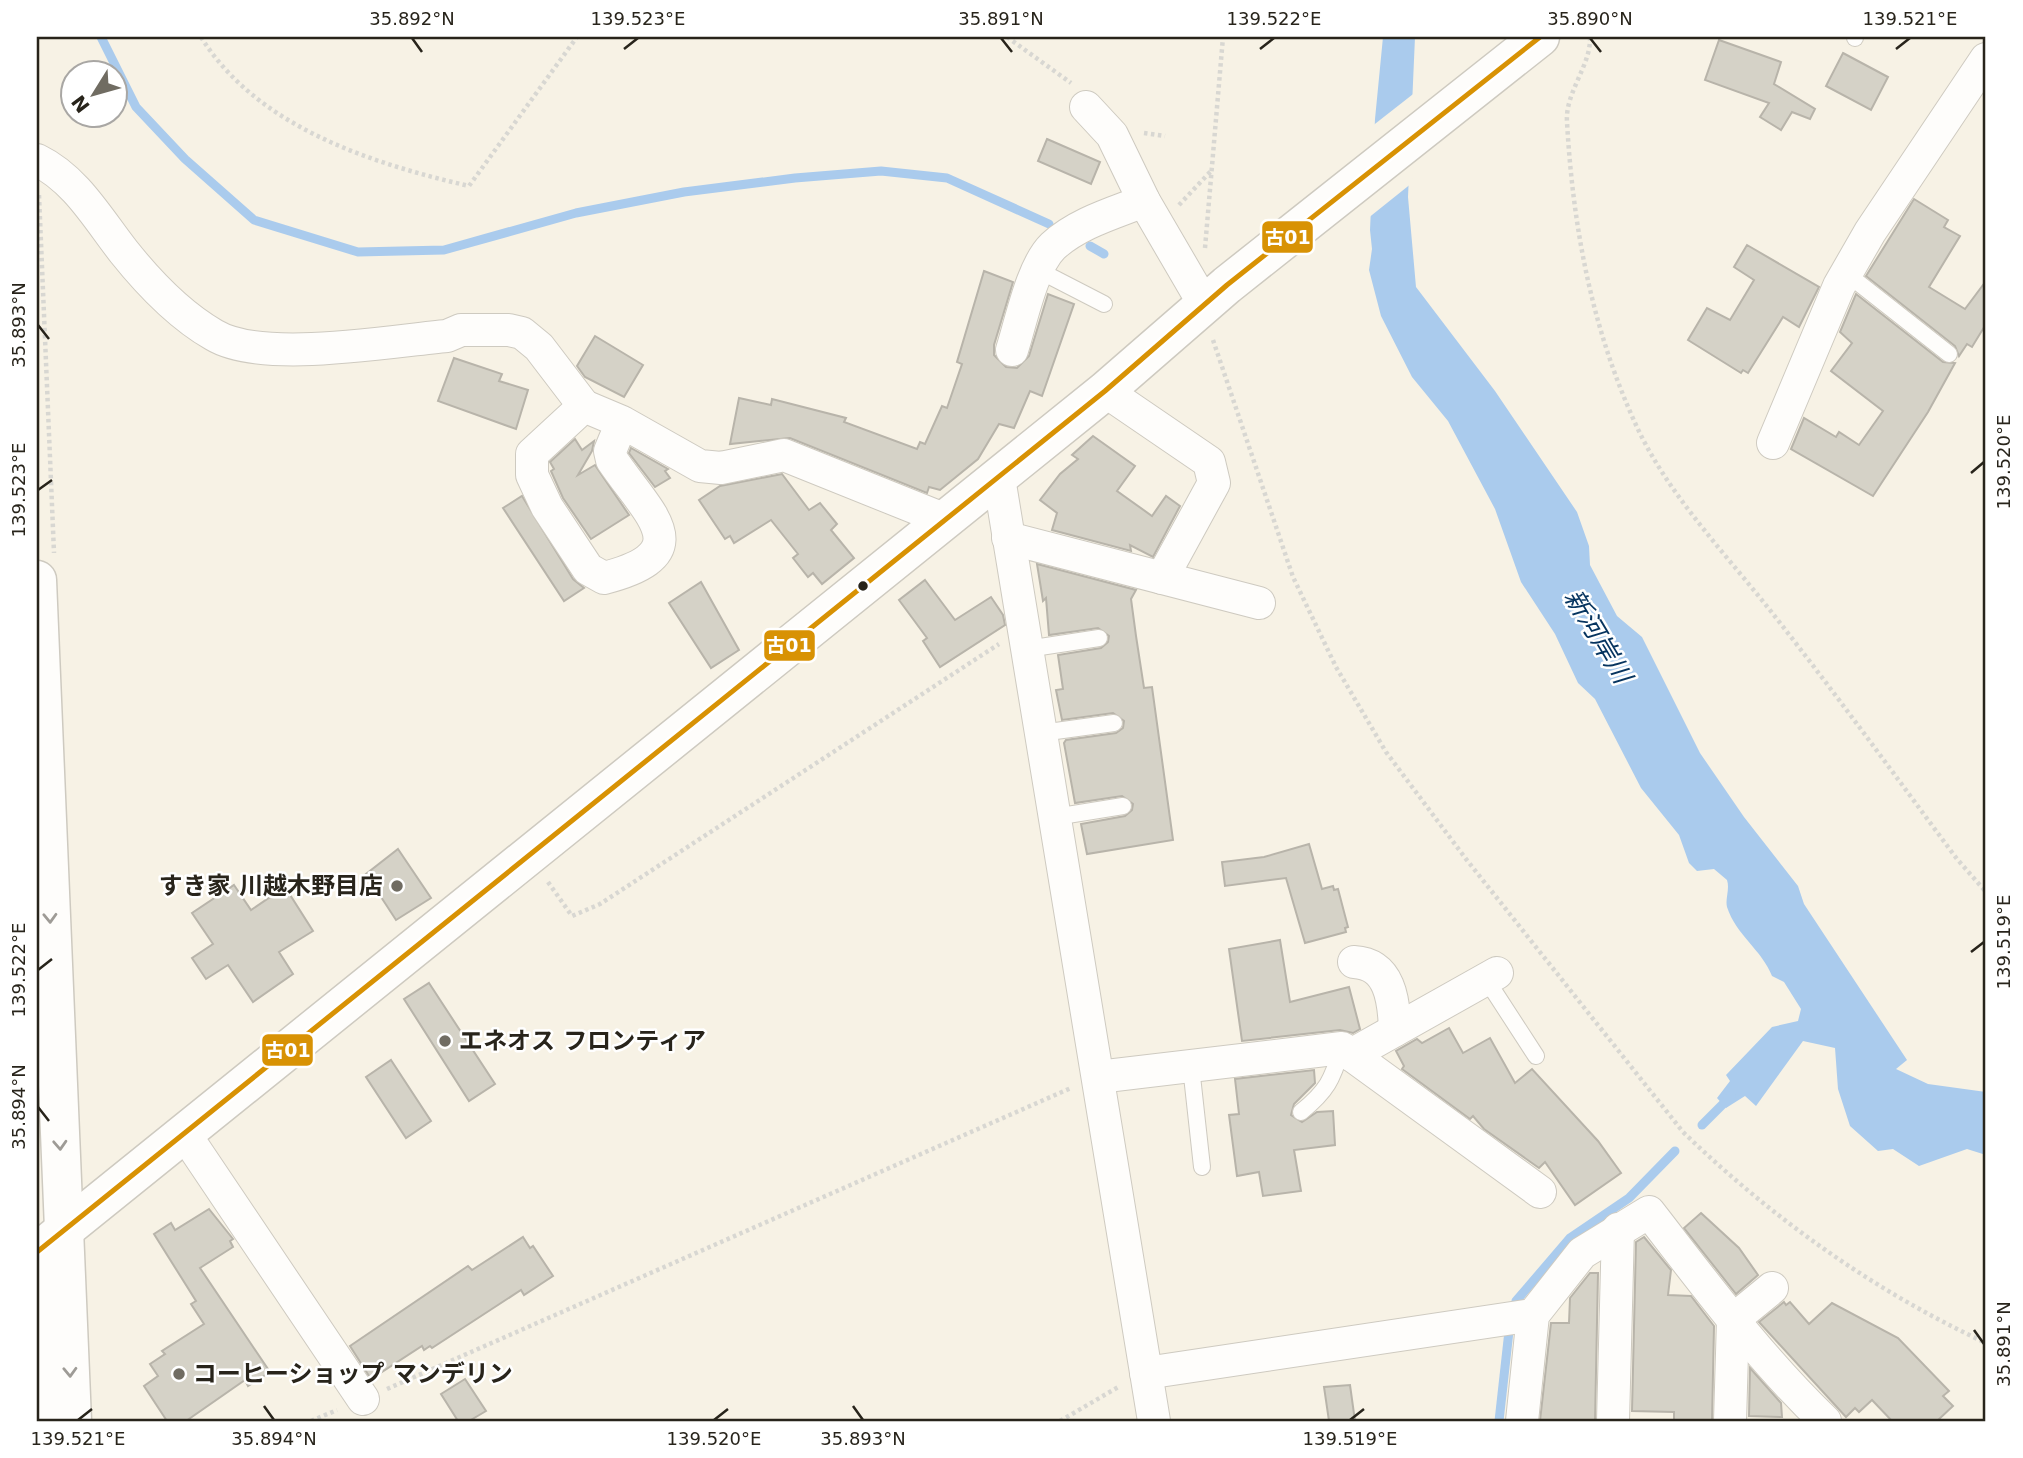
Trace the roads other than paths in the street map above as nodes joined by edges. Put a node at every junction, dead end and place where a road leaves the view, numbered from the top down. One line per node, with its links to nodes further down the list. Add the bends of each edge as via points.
1 (1539, 37): 10 (main road)
2 (1986, 59): 3 (street)
3 (1977, 92): 8 (street)
4 (1086, 107): 6 (street, via 1112,135)
5 (37, 160): 14 (street, via 81,193 125,253 168,299 215,336 255,348 309,348 447,336 461,330 509,330 522,333 539,347)
6 (1158, 206): 7 (street, via 1081,226 1052,247); 10 (street)
7 (1038, 270): 9 (lane); 11 (street)
8 (1846, 273): 12 (lane); 16 (street)
9 (1104, 304)
10 (1213, 307): 13 (main road)
11 (1012, 350)
12 (1949, 354)
13 (1105, 391): 17 (main road); 20 (street, via 1209,461 1214,482)
14 (584, 406): 15 (street); 15 (street, via 531,454 532,475 588,569 604,578 649,560 661,542 652,517 612,460 610,450)
15 (622, 422): 18 (street, via 700,466 721,468 783,455)
16 (1773, 443)
17 (999, 478): 18 (main road); 19 (street)
18 (946, 520): 37 (main road)
19 (1008, 538): 20 (street); 24 (street)
20 (1162, 578): 22 (street)
21 (37, 580): 41 (main road, one-way to 41)
22 (1259, 603)
23 (1099, 638): 24 (lane)
24 (1025, 639): 26 (street)
25 (1114, 723): 26 (lane)
26 (1041, 733): 28 (street)
27 (1123, 806): 28 (lane)
28 (1055, 817): 35 (street)
29 (1354, 961): 31 (street, via 1367,962 1381,972 1395,1009)
30 (1492, 976): 31 (street); 33 (lane)
31 (1395, 1030): 32 (street)
32 (1346, 1052): 34 (street); 36 (lane, via 1332,1081); 39 (street)
33 (1536, 1056)
34 (1191, 1067): 35 (street); 38 (lane)
35 (1098, 1077): 46 (street)
36 (1301, 1112)
37 (184, 1133): 41 (main road); 47 (street)
38 (1202, 1167)
39 (1540, 1192)
40 (1619, 1229): 44 (street, via 1582,1253); 45 (street, via 1649,1212); 52 (street)
41 (51, 1239): 49 (main road, one-way to 49)
42 (37, 1270): 48 (main road)
43 (1772, 1288): 45 (street)
44 (1533, 1315): 46 (street); 51 (street)
45 (1733, 1320): 53 (street); 54 (street)
46 (1146, 1373): 50 (street)
47 (363, 1399)
48 (43, 1421)
49 (72, 1421)
50 (1154, 1421)
51 (1522, 1421)
52 (1613, 1421)
53 (1730, 1421)
54 (1825, 1421)

